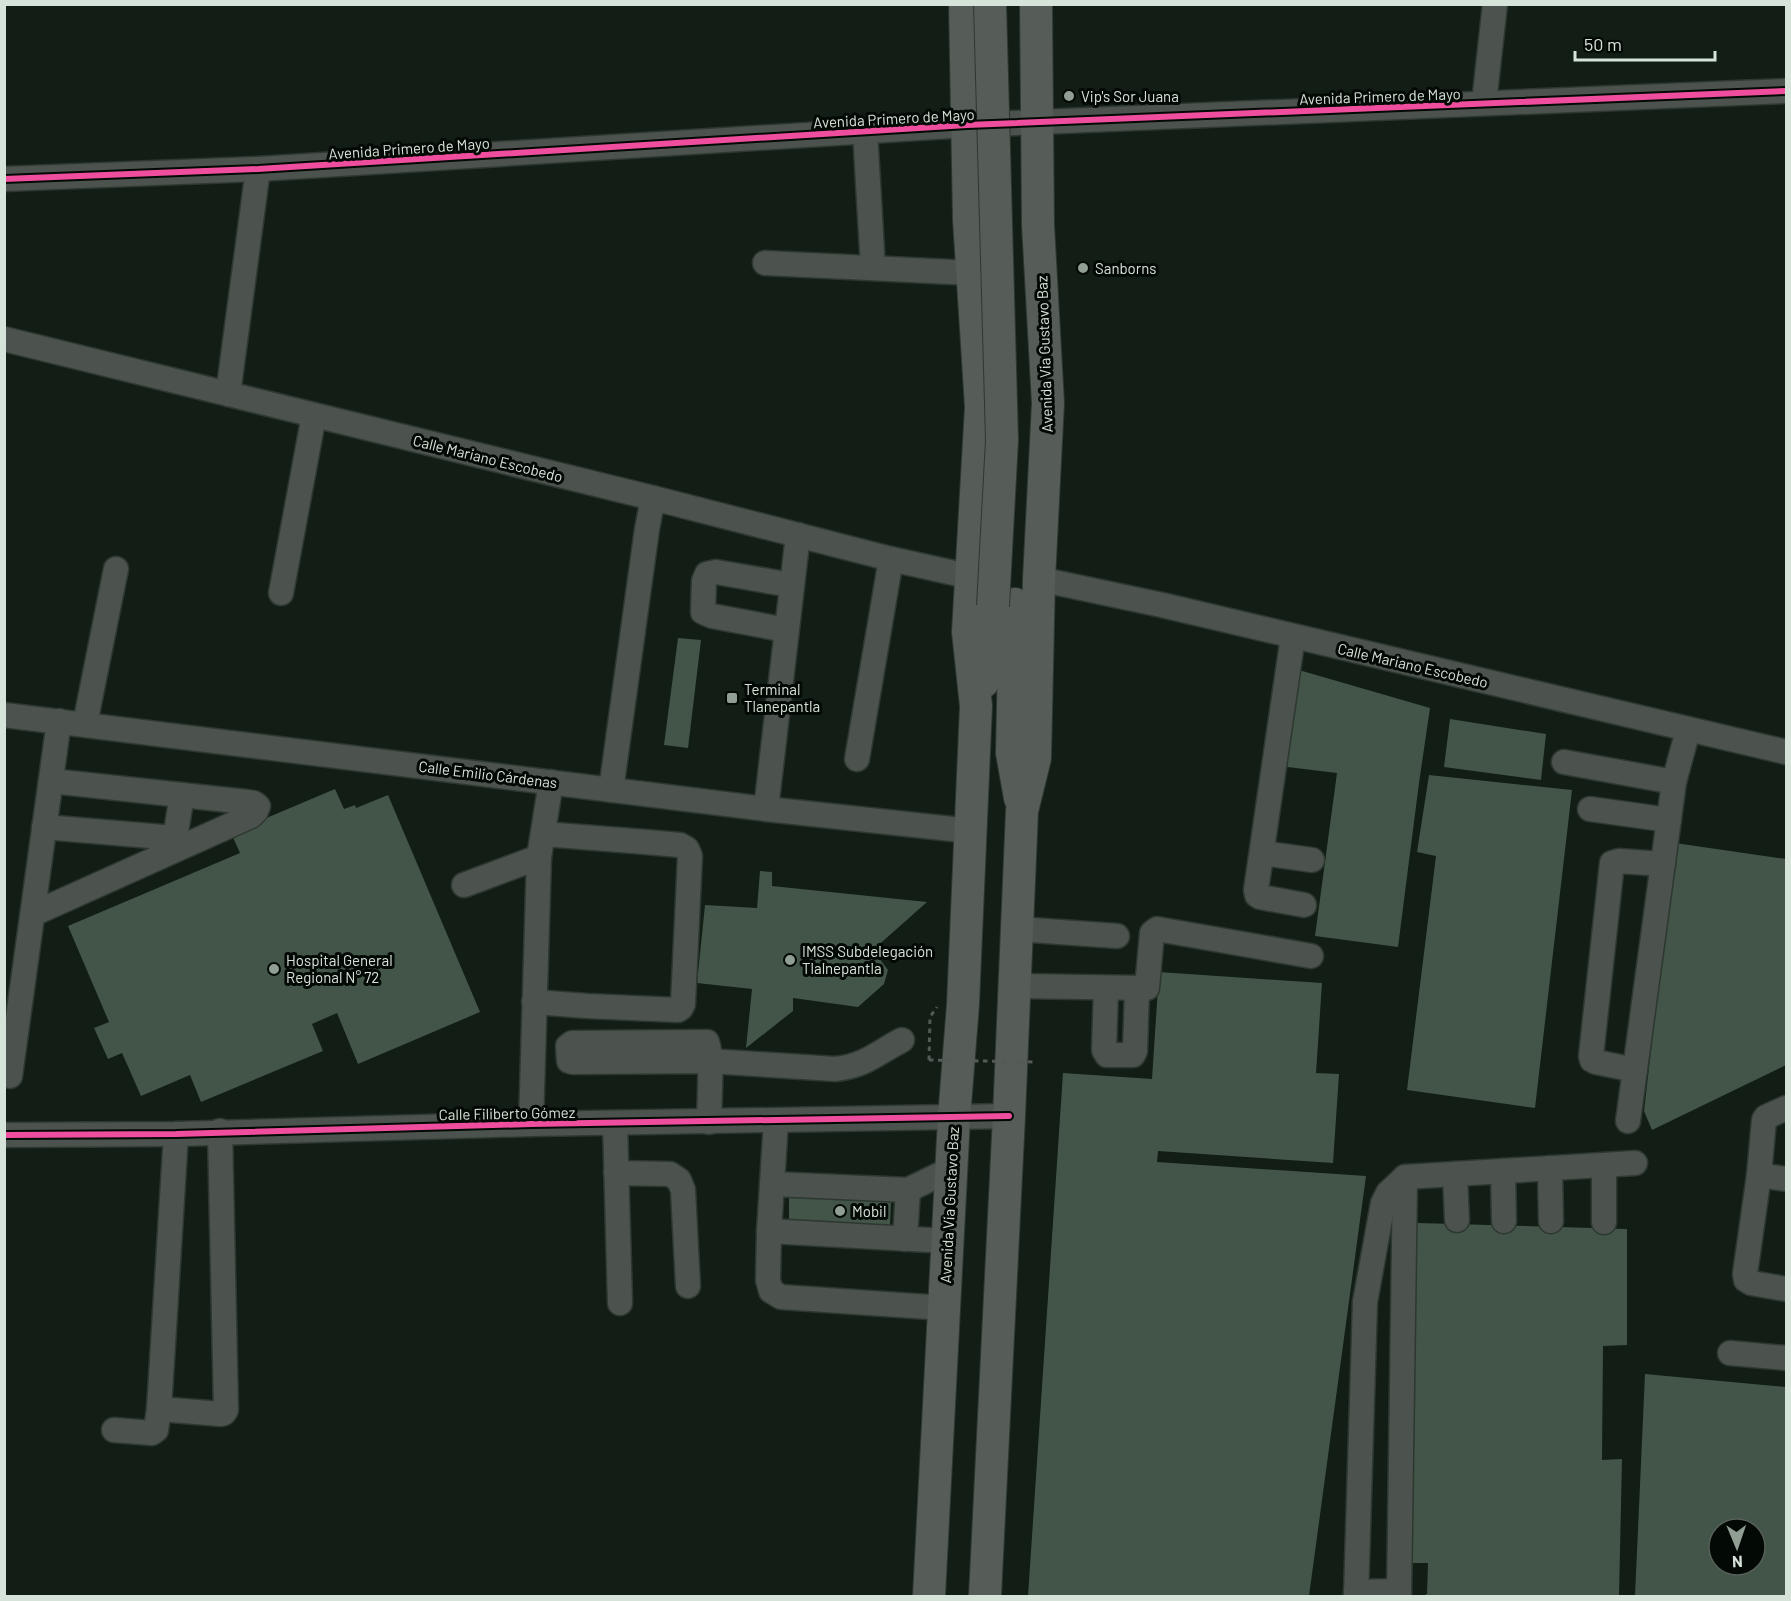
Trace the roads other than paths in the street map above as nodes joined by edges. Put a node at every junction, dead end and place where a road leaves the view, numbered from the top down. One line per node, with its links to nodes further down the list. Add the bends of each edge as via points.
1 (965, 4): 9 (main road, Avenida Via Gustavo Baz)
2 (990, 4): 29 (main road, Avenida Via Gustavo Baz, bridge)
3 (1008, 4): 29 (main road, Avenida Via Gustavo Baz, via 1019,423)
4 (1036, 4): 8 (main road, Avenida Via Gustavo Baz)
5 (1495, 4): 7 (street)
6 (1786, 91): 7 (street, Avenida Primero de Mayo)
7 (1484, 104): 8 (street, Avenida Primero de Mayo)
8 (1037, 122): 9 (street, Avenida Primero de Mayo); 14 (main road, Avenida Via Gustavo Baz)
9 (967, 125): 10 (street, Avenida Primero de Mayo); 13 (main road, Avenida Via Gustavo Baz)
10 (865, 131): 11 (street, Avenida Primero de Mayo); 16 (street)
11 (258, 169): 12 (street, Avenida Primero de Mayo); 19 (street)
12 (4, 179)
13 (969, 220): 14 (main road, via 998,206 1011,206 1033,214); 17 (main road, Avenida Via Gustavo Baz)
14 (1038, 225): 26 (main road, Avenida Via Gustavo Baz, via 1048,403)
15 (765, 263): 16 (street)
16 (873, 268): 17 (street)
17 (973, 273): 25 (main road, Avenida Via Gustavo Baz, via 981,407)
18 (4, 339): 19 (street, Calle Mariano Escobedo)
19 (228, 394): 20 (street, Calle Mariano Escobedo)
20 (314, 415): 21 (street, Calle Mariano Escobedo); 28 (street)
21 (653, 498): 22 (street, Calle Mariano Escobedo); 43 (street)
22 (798, 535): 23 (street, Calle Mariano Escobedo); 27 (street)
23 (891, 559): 25 (street, Calle Mariano Escobedo); 38 (street)
24 (116, 569): 35 (street)
25 (972, 577): 32 (main road, Avenida Via Gustavo Baz, via 968,632)
26 (1039, 579): 31 (street, Calle Mariano Escobedo); 47 (main road, Avenida Via Gustavo Baz, via 1035,758)
27 (791, 585): 30 (street); 30 (street, via 716,572 707,574 704,581 703,612)
28 (281, 593)
29 (1004, 604): 32 (main road, Avenida Via Gustavo Baz); 47 (main road, Avenida Via Gustavo Baz, via 1012,753)
30 (786, 630): 45 (street)
31 (1293, 636): 36 (street, Calle Mariano Escobedo); 53 (street)
32 (976, 706): 50 (main road, Avenida Via Gustavo Baz)
33 (4, 715): 34 (street, Calle Emilio Cárdenas)
34 (59, 721): 35 (street, Calle Emilio Cárdenas); 40 (street)
35 (85, 724): 41 (street, Calle Emilio Cárdenas)
36 (1688, 730): 37 (street, Calle Mariano Escobedo); 42 (street)
37 (1786, 752)
38 (856, 759)
39 (1564, 762): 42 (street)
40 (51, 781): 44 (street); 49 (street)
41 (550, 782): 43 (street, Calle Emilio Cárdenas); 52 (street)
42 (1674, 782): 48 (street)
43 (611, 790): 45 (street, Calle Emilio Cárdenas)
44 (182, 795): 51 (street); 51 (street, via 254,803 258,807 251,816)
45 (766, 809): 50 (street, Calle Emilio Cárdenas)
46 (1590, 809): 48 (street)
47 (1022, 811): 59 (main road, Avenida Via Gustavo Baz)
48 (1669, 820): 55 (street)
49 (45, 827): 51 (street); 58 (street)
50 (971, 831): 72 (main road, Avenida Via Gustavo Baz)
51 (185, 839): 58 (street)
52 (541, 846): 56 (street); 65 (street); 65 (street, via 646,842 680,845 690,856 681,1008)
53 (1262, 853): 54 (street); 57 (street, via 1257,895)
54 (1312, 860)
55 (1663, 864): 68 (street); 68 (street, via 1612,863 1591,1056 1596,1062)
56 (464, 885)
57 (1304, 905)
58 (33, 914): 69 (street)
59 (1017, 929): 60 (street); 62 (main road, Avenida Via Gustavo Baz)
60 (1117, 936)
61 (1311, 956): 64 (street, via 1157,929 1152,933 1149,985)
62 (1015, 986): 63 (street); 71 (main road, Avenida Via Gustavo Baz)
63 (1106, 988): 64 (street); 64 (street, via 1107,1055 1135,1051)
64 (1137, 989)
65 (534, 1002): 76 (street)
66 (902, 1040): 67 (street, via 850,1068)
67 (709, 1061): 67 (street, via 709,1045 704,1041 568,1046 569,1061 573,1062); 75 (street)
68 (1635, 1071): 74 (street)
69 (10, 1076)
70 (1786, 1108): 88 (street, via 1764,1120)
71 (1009, 1116): 72 (street, Calle Filiberto Gómez); 113 (main road, Avenida Via Gustavo Baz)
72 (954, 1118): 73 (street, Calle Filiberto Gómez); 84 (main road, Avenida Via Gustavo Baz)
73 (776, 1121): 75 (street, Calle Filiberto Gómez); 91 (street)
74 (1628, 1121)
75 (709, 1122): 77 (street, Calle Filiberto Gómez)
76 (531, 1124): 77 (street, Calle Filiberto Gómez); 78 (street, Calle Filiberto Gómez)
77 (615, 1124): 86 (street)
78 (220, 1131): 79 (street, Calle Filiberto Gómez); 108 (street, via 226,1410 221,1414)
79 (176, 1134): 80 (street, Calle Filiberto Gómez); 108 (street)
80 (4, 1136)
81 (1635, 1163): 82 (street)
82 (1604, 1165): 83 (street); 96 (street)
83 (1550, 1168): 85 (street); 95 (street)
84 (951, 1169): 92 (street); 99 (main road, Avenida Via Gustavo Baz)
85 (1503, 1171): 87 (street); 94 (street)
86 (616, 1173): 100 (street, via 670,1174 679,1180 683,1190); 102 (street)
87 (1455, 1174): 89 (street); 93 (street)
88 (1759, 1175): 90 (street); 101 (street, via 1746,1280)
89 (1405, 1177): 104 (street, via 1383,1203 1365,1302); 105 (street)
90 (1786, 1179)
91 (772, 1184): 92 (street); 97 (street)
92 (908, 1190): 98 (street)
93 (1457, 1220)
94 (1504, 1221)
95 (1551, 1221)
96 (1604, 1222)
97 (769, 1231): 98 (street); 103 (street, via 768,1280 771,1291 782,1297)
98 (905, 1239): 99 (street)
99 (947, 1241): 103 (main road, Avenida Via Gustavo Baz)
100 (688, 1286)
101 (1786, 1288)
102 (620, 1303)
103 (944, 1308): 112 (main road, Avenida Via Gustavo Baz)
104 (1364, 1349): 105 (street); 110 (street)
105 (1402, 1349): 111 (street)
106 (1730, 1353): 107 (street)
107 (1786, 1358)
108 (159, 1409): 109 (street, via 152,1433)
109 (114, 1430)
110 (1356, 1594): 111 (street)
111 (1399, 1594)
112 (929, 1596)
113 (985, 1596)

